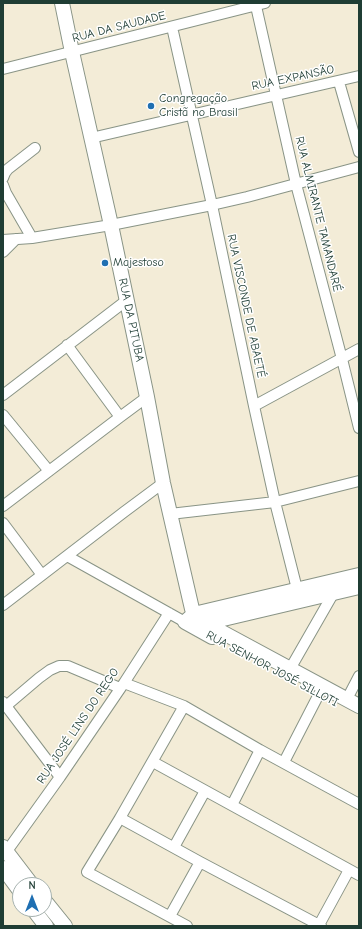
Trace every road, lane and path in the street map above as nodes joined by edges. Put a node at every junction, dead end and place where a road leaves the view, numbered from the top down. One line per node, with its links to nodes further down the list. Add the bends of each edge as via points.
1 (62, 3): 4 (street, RUA DA PITUBA)
2 (260, 4): 3 (street, RUA DA SAUDADE); 8 (street, RUA ALMIRANTE TAMANDARÉ)
3 (172, 27): 4 (street, RUA DA SAUDADE); 9 (street, RUA VISCONDE DE ABAETÉ)
4 (72, 52): 5 (street, RUA DA SAUDADE); 10 (street, RUA DA PITUBA)
5 (3, 69)
6 (359, 76): 7 (street, RUA EXPANSÃO)
7 (339, 82): 8 (street, RUA EXPANSÃO); 12 (street)
8 (276, 95): 9 (street, RUA EXPANSÃO); 15 (street, RUA ALMIRANTE TAMANDARÉ)
9 (192, 114): 10 (street, RUA EXPANSÃO); 17 (street, RUA VISCONDE DE ABAETÉ)
10 (92, 138): 18 (street, RUA DA PITUBA)
11 (35, 148): 14 (street, via 8,169)
12 (359, 152)
13 (359, 167): 15 (street)
14 (3, 178)
15 (296, 184): 17 (street); 26 (street, RUA ALMIRANTE TAMANDARÉ)
16 (3, 185): 19 (street)
17 (212, 205): 18 (street); 29 (street, RUA VISCONDE DE ABAETÉ)
18 (111, 225): 19 (street); 23 (street, RUA DA PITUBA)
19 (32, 238): 20 (street)
20 (16, 239): 21 (street); 22 (street)
21 (3, 240)
22 (3, 252)
23 (126, 300): 24 (street); 28 (street, RUA DA PITUBA)
24 (67, 345): 27 (street); 31 (street)
25 (359, 349): 26 (street)
26 (342, 359): 29 (street); 32 (street, RUA ALMIRANTE TAMANDARÉ)
27 (3, 395)
28 (147, 397): 31 (street); 35 (street, RUA DA PITUBA)
29 (254, 406): 36 (street, RUA VISCONDE DE ABAETÉ)
30 (3, 415): 33 (street)
31 (120, 417): 33 (street)
32 (359, 428)
33 (49, 472): 37 (street)
34 (359, 481): 36 (street)
35 (163, 483): 38 (street, RUA DA PITUBA); 40 (street)
36 (275, 502): 38 (street); 44 (street, RUA VISCONDE DE ABAETÉ)
37 (3, 506)
38 (170, 514): 48 (street, RUA DA PITUBA)
39 (3, 523): 41 (street)
40 (67, 556): 41 (street); 47 (street)
41 (42, 575): 46 (street)
42 (359, 575): 44 (street)
43 (359, 587): 45 (street)
44 (297, 589): 48 (street)
45 (333, 594): 48 (street); 49 (street)
46 (3, 605)
47 (169, 613): 48 (street); 51 (street, RUA JOSÉ LINS DO REGO)
48 (194, 622): 49 (street, RUA SENHOR JOSÉ SILLOTI); 52 (street, RUA SENHOR JOSÉ SILLOTI)
49 (290, 669): 53 (street, RUA SENHOR JOSÉ SILLOTI)
50 (359, 676): 53 (street)
51 (122, 686): 54 (street, via 68,666 59,666); 55 (street); 60 (street, RUA JOSÉ LINS DO REGO)
52 (319, 694): 56 (street, RUA SENHOR JOSÉ SILLOTI); 59 (street)
53 (353, 702)
54 (5, 704): 60 (street)
55 (184, 706): 57 (street); 58 (street)
56 (359, 716)
57 (260, 750): 59 (street); 63 (street)
58 (153, 762): 61 (street); 64 (street)
59 (284, 762): 62 (street)
60 (60, 777): 66 (street, RUA JOSÉ LINS DO REGO)
61 (205, 791): 63 (street); 65 (street)
62 (359, 804)
63 (232, 805): 69 (street)
64 (120, 818): 65 (street); 74 (street, via 87,872)
65 (174, 847): 67 (street)
66 (5, 849): 71 (street)
67 (200, 862): 74 (street); 79 (street)
68 (3, 868): 72 (street)
69 (349, 870): 70 (street); 79 (street)
70 (359, 875)
71 (26, 877)
72 (12, 880)
73 (52, 910): 77 (street)
74 (170, 916): 78 (street)
75 (40, 917): 76 (street)
76 (46, 926)
77 (65, 926)
78 (188, 926)
79 (320, 926)

